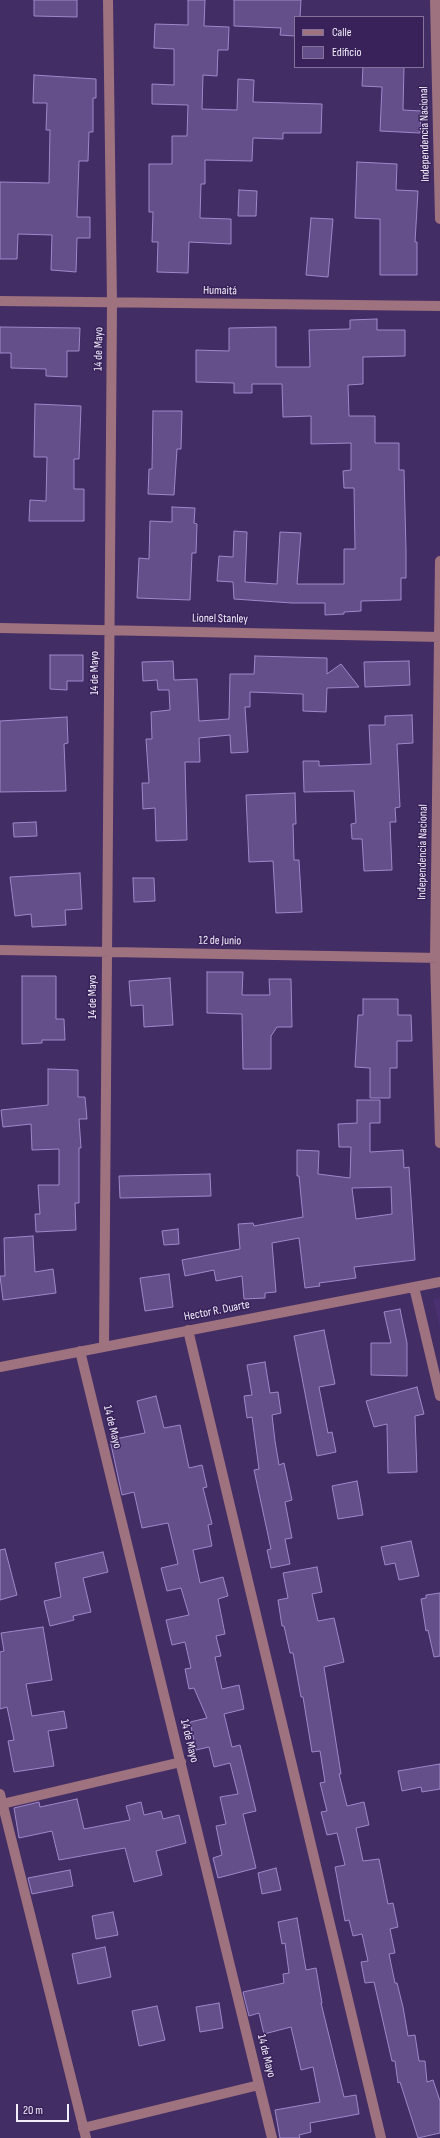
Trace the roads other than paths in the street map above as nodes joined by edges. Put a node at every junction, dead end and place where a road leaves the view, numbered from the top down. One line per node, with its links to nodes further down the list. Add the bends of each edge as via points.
1 (108, 0): 5 (street, 14 de Mayo)
2 (434, 0): 3 (street, Independencia Nacional)
3 (440, 219)
4 (0, 301): 5 (street, Humaitá)
5 (112, 303): 6 (street, Humaitá); 9 (street, 14 de Mayo)
6 (440, 306)
7 (440, 561): 10 (street, Independencia Nacional)
8 (0, 628): 9 (street, Lionel Stanley)
9 (108, 630): 10 (street, Lionel Stanley); 12 (street, 14 de Mayo)
10 (440, 637): 13 (street, Independencia Nacional)
11 (0, 950): 12 (street, 12 de Junio)
12 (106, 952): 13 (street, 12 de Junio); 18 (street, 14 de Mayo)
13 (437, 957): 14 (street, Independencia Nacional)
14 (440, 1143)
15 (440, 1282): 16 (street, Hector R. Duarte)
16 (414, 1287): 17 (street, Hector R. Duarte); 21 (street)
17 (188, 1330): 18 (street, Hector R. Duarte); 27 (street)
18 (104, 1346): 19 (street, Hector R. Duarte)
19 (80, 1351): 20 (street, Hector R. Duarte); 22 (street, 14 de Mayo)
20 (0, 1367)
21 (440, 1396)
22 (181, 1762): 23 (street); 24 (street, 14 de Mayo)
23 (1, 1799): 25 (street)
24 (259, 2085): 25 (street); 26 (street, 14 de Mayo)
25 (84, 2133)
26 (272, 2138)
27 (380, 2138)

